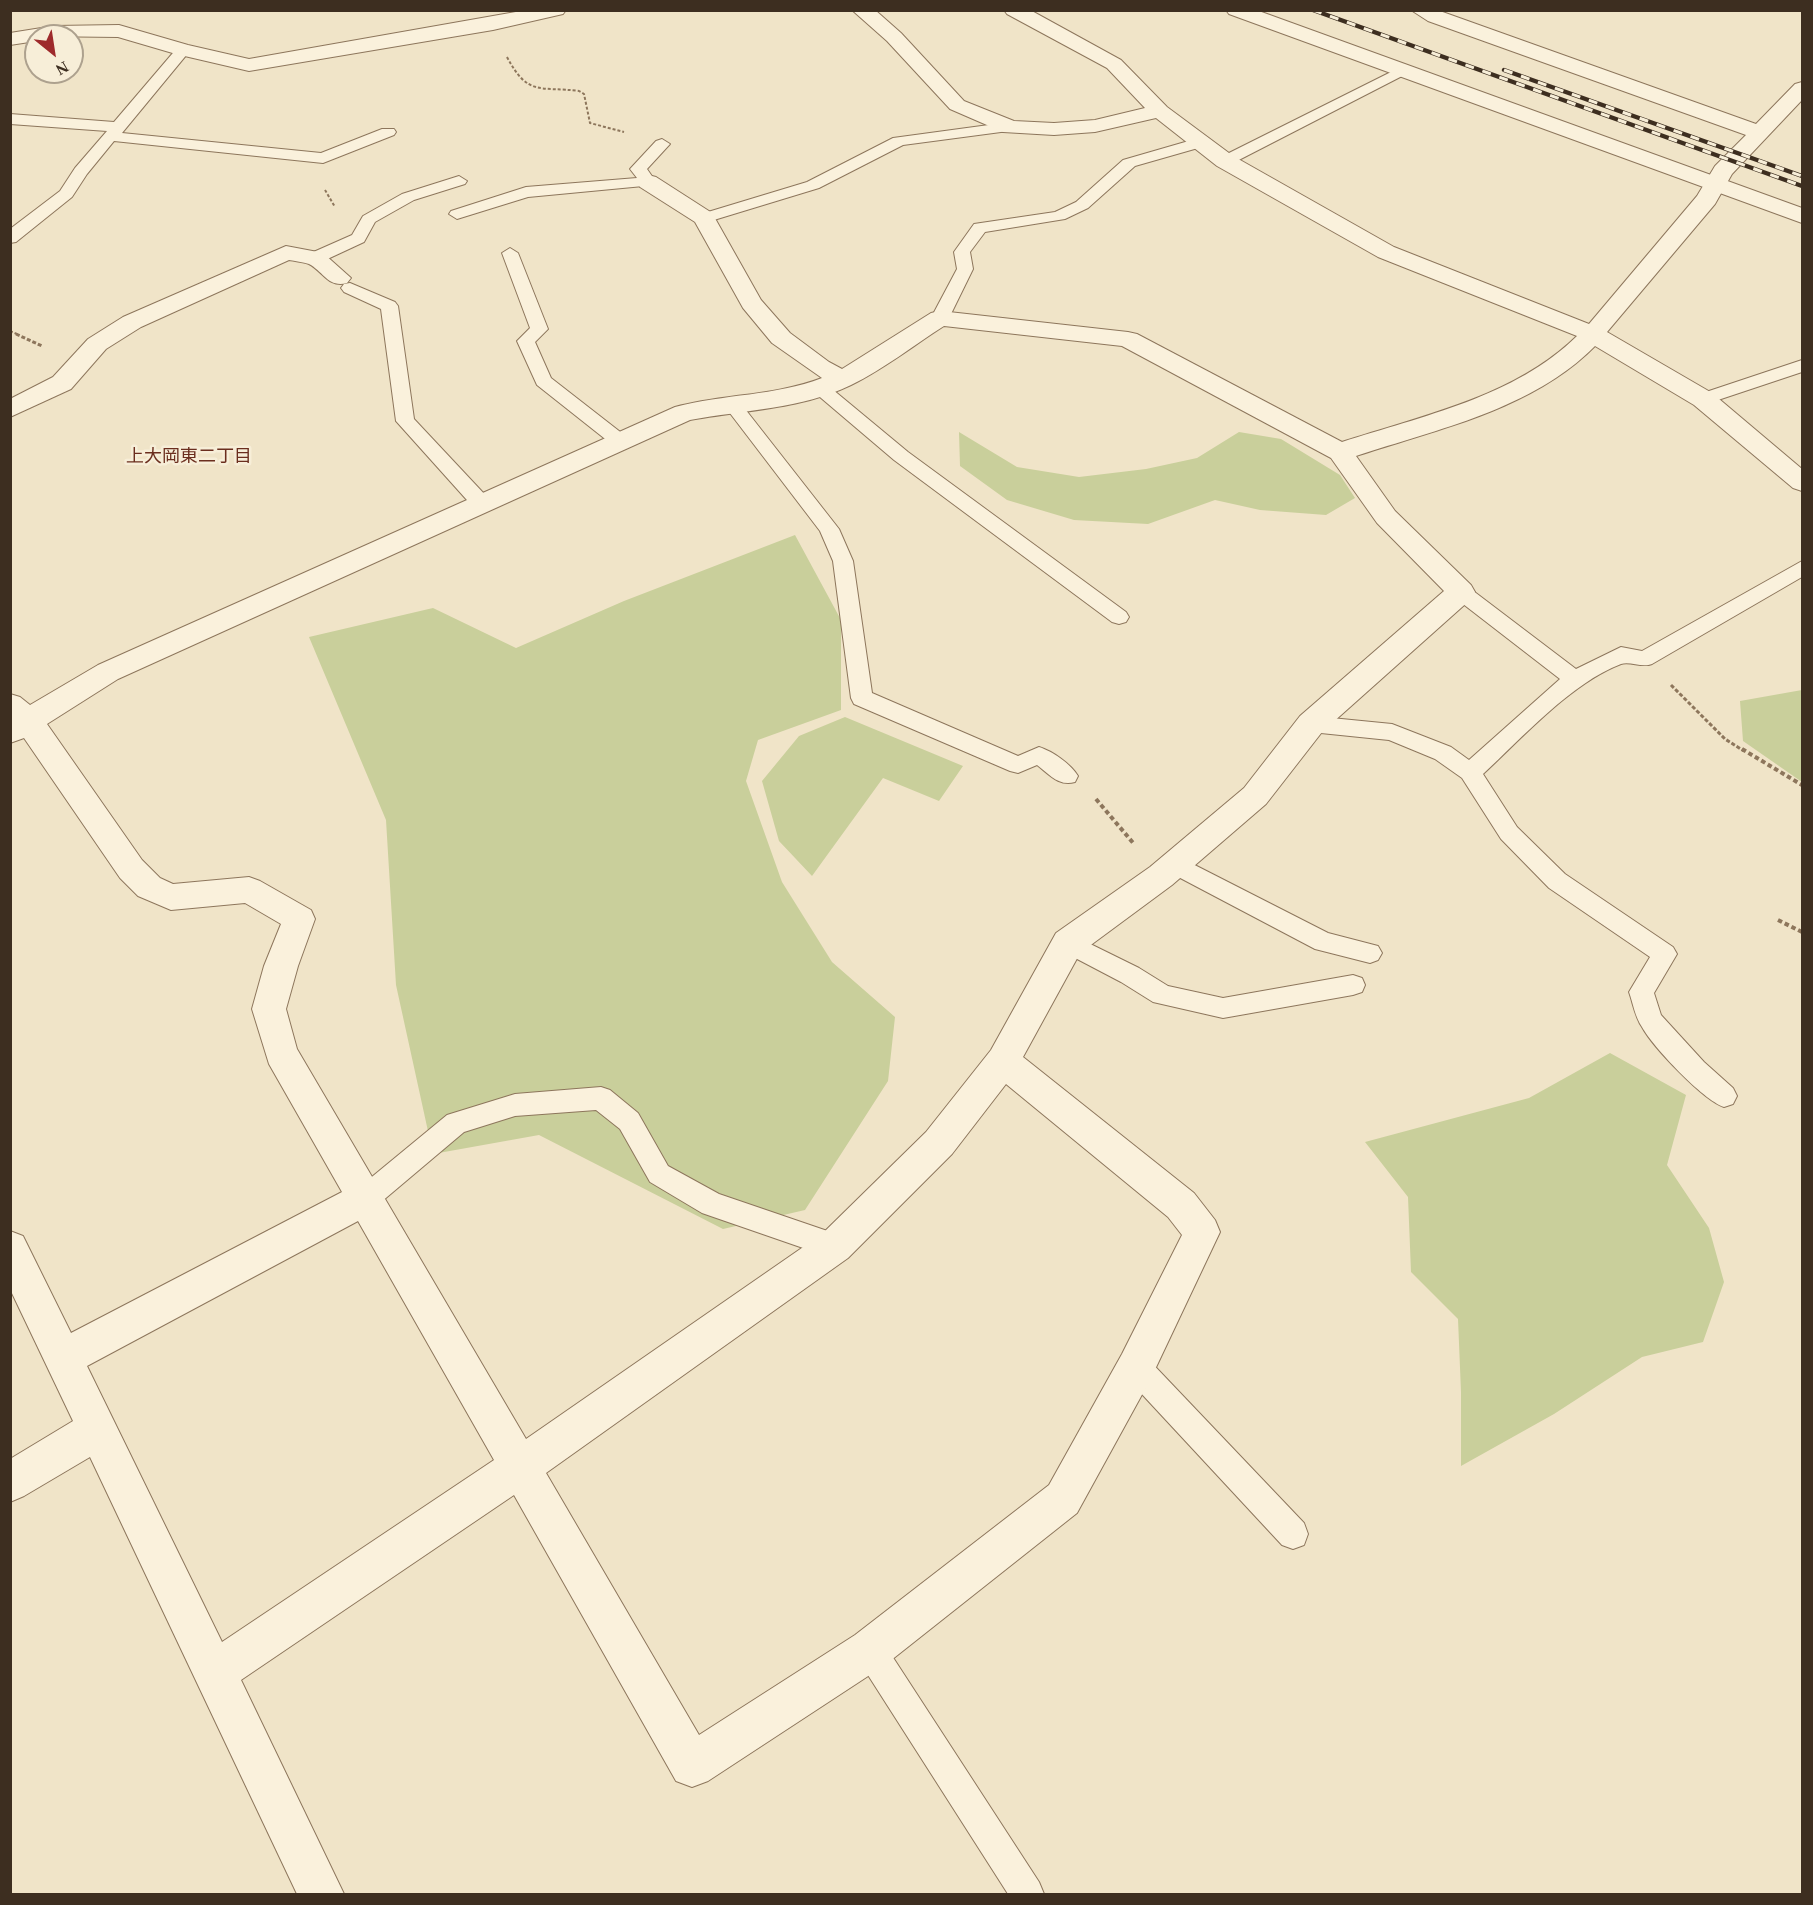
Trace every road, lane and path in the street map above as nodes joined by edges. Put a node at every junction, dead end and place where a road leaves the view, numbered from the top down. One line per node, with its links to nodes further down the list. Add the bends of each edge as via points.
1 (556, 10): 6 (street)
2 (862, 10): 13 (street, via 894,37 957,105)
3 (1014, 10): 11 (street, via 1114,64)
4 (1236, 10): 9 (street)
5 (1421, 10): 16 (street)
6 (494, 17): 8 (street, via 249,64); 18 (path, via 516,76 536,90 579,91 584,94 590,123)
7 (10, 39): 8 (street, via 54,32 119,31)
8 (183, 50): 14 (lane)
9 (1401, 71): 19 (lane); 22 (street)
10 (1803, 88): 16 (street)
11 (1160, 111): 13 (street, via 1095,126); 17 (street)
12 (10, 119): 14 (lane)
13 (1011, 126): 25 (lane, via 899,141 813,185)
14 (114, 132): 15 (lane, via 323,158); 26 (lane, via 66,194)
15 (388, 132)
16 (1759, 132): 22 (street)
17 (1199, 143): 19 (street); 30 (lane, via 1129,163 1082,205 1059,216 980,228 962,252 965,269)
18 (662, 144): 21 (lane, via 638,169)
19 (1225, 162): 31 (street, via 1386,252)
20 (459, 181): 28 (lane, via 408,197 369,219 358,238)
21 (648, 182): 23 (lane, via 526,192); 25 (street)
22 (1714, 184): 24 (street); 31 (street, via 1707,199)
23 (458, 214)
24 (1803, 216)
25 (704, 218): 33 (street, via 751,303 781,338 820,367)
26 (10, 238)
27 (510, 254): 37 (lane, via 539,329 526,341 543,381)
28 (315, 258): 29 (street); 36 (street, via 286,253 132,322 97,344 62,383)
29 (345, 283): 40 (lane, via 389,306 405,421)
30 (940, 318): 33 (street); 38 (street, via 1128,339)
31 (1593, 334): 34 (street); 38 (street, via 1569,358 1522,388)
32 (1803, 366): 34 (lane)
33 (832, 383): 35 (street, via 780,399); 43 (lane, via 901,456)
34 (1703, 399): 39 (street)
35 (732, 404): 37 (street, via 684,413); 49 (lane, via 829,529 843,561 862,698 1018,765 1040,754)
36 (10, 409)
37 (621, 442): 40 (street)
38 (1340, 452): 42 (street, via 1386,517)
39 (1803, 482)
40 (482, 504): 46 (street, via 108,672)
41 (1803, 568): 44 (lane)
42 (1461, 592): 45 (lane); 47 (street)
43 (1119, 617)
44 (1645, 659): 45 (lane, via 1621,655); 50 (path, via 1725,739)
45 (1574, 679): 48 (lane)
46 (16, 719): 61 (street, via 149,887 171,897 249,890 299,919 269,1009 281,1053)
47 (1311, 724): 48 (lane, via 1392,732 1443,753); 53 (street, via 1255,796)
48 (1470, 772): 60 (lane, via 1509,833 1557,881 1665,954 1641,992 1651,1021)
49 (1067, 776)
50 (1803, 785)
51 (1095, 797): 52 (path)
52 (1130, 838)
53 (1175, 864): 56 (street); 57 (lane, via 1323,942)
54 (1778, 920): 55 (path)
55 (1803, 932)
56 (1068, 943): 58 (lane, via 1162,995 1223,1008); 59 (street)
57 (1370, 953)
58 (1353, 985)
59 (1003, 1061): 62 (street, via 939,1143); 65 (street, via 1181,1205 1202,1232)
60 (1724, 1096)
61 (365, 1198): 62 (lane, via 456,1123 515,1104 601,1098 629,1121 659,1174 711,1204); 64 (street); 67 (street)
62 (835, 1246): 67 (street)
63 (10, 1248): 64 (street)
64 (63, 1358): 66 (street)
65 (1136, 1367): 69 (lane); 70 (street, via 1063,1499)
66 (98, 1429): 68 (street); 71 (street)
67 (520, 1467): 70 (street, via 692,1765); 71 (street)
68 (10, 1482)
69 (1293, 1534)
70 (870, 1650): 73 (lane)
71 (215, 1672): 72 (street)
72 (321, 1894)
73 (1027, 1894)

